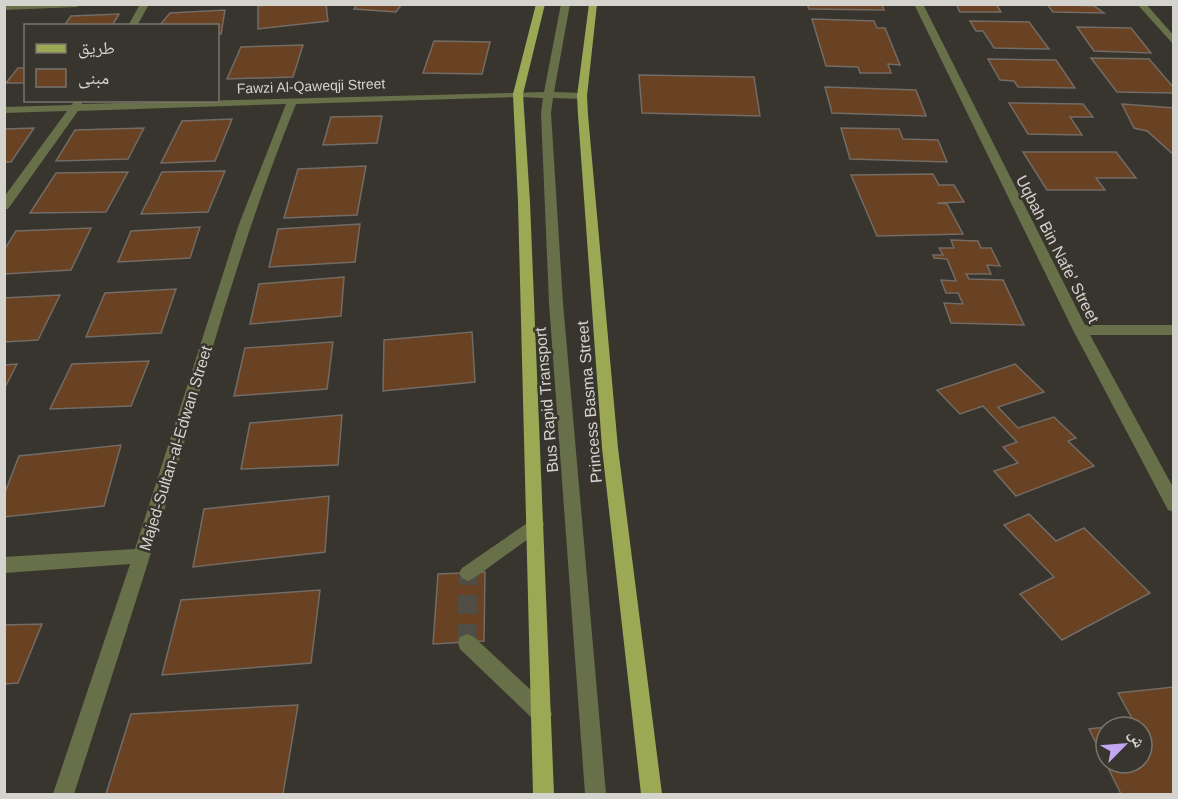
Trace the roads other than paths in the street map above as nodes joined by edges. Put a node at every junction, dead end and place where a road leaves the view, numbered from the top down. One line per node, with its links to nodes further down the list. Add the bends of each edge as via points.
1 (77, 4): 8 (street)
2 (145, 4): 9 (street)
3 (541, 4): 11 (main road)
4 (566, 4): 12 (street, Bus Rapid Transport)
5 (593, 4): 13 (main road, Princess Basma Street)
6 (918, 4): 18 (street, Uqbah Bin Nafe' Street)
7 (1141, 4): 10 (street)
8 (4, 7)
9 (133, 24)
10 (1173, 42)
11 (518, 94): 12 (street, Fawzi Al-Qaweqji Street); 14 (street, Fawzi Al-Qaweqji Street); 21 (main road)
12 (548, 95): 13 (street, Fawzi Al-Qaweqji Street); 29 (street, Bus Rapid Transport, via 556,303)
13 (582, 96): 30 (main road, Princess Basma Street, via 610,448)
14 (292, 102): 15 (street, Fawzi Al-Qaweqji Street); 22 (street, Majed-Sultan-al-Edwan Street, via 231,268)
15 (77, 104): 16 (street, Fawzi Al-Qaweqji Street); 17 (street)
16 (4, 110)
17 (4, 206)
18 (1080, 330): 19 (street); 20 (street, Uqbah Bin Nafe' Street)
19 (1173, 330)
20 (1173, 505)
21 (536, 524): 24 (street); 26 (main road)
22 (142, 556): 23 (street); 27 (street, Majed-Sultan-al-Edwan Street)
23 (4, 565)
24 (468, 573)
25 (467, 643): 26 (street)
26 (542, 714): 28 (main road)
27 (63, 795)
28 (544, 795)
29 (596, 795)
30 (652, 795)

